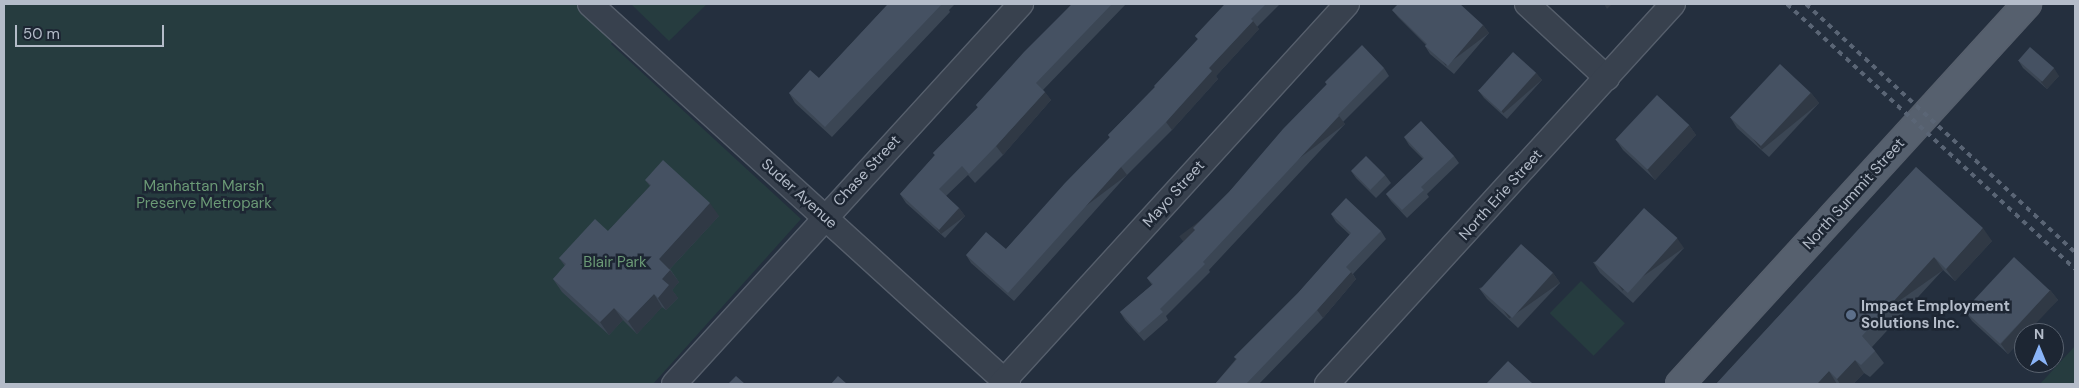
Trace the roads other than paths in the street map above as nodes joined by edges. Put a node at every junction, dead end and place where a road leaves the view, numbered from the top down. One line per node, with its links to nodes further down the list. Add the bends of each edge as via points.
1 (590, 4): 8 (street, Suder Avenue)
2 (1021, 4): 8 (street, Chase Street)
3 (1347, 4): 9 (street, Mayo Street)
4 (1527, 4): 7 (street)
5 (1673, 4): 7 (street, North Erie Street)
6 (2027, 4): 12 (main road, North Summit Street)
7 (1608, 78): 11 (street, North Erie Street)
8 (824, 217): 9 (street, Suder Avenue); 10 (street, Chase Street)
9 (1004, 383)
10 (674, 384)
11 (1327, 384)
12 (1680, 384)

